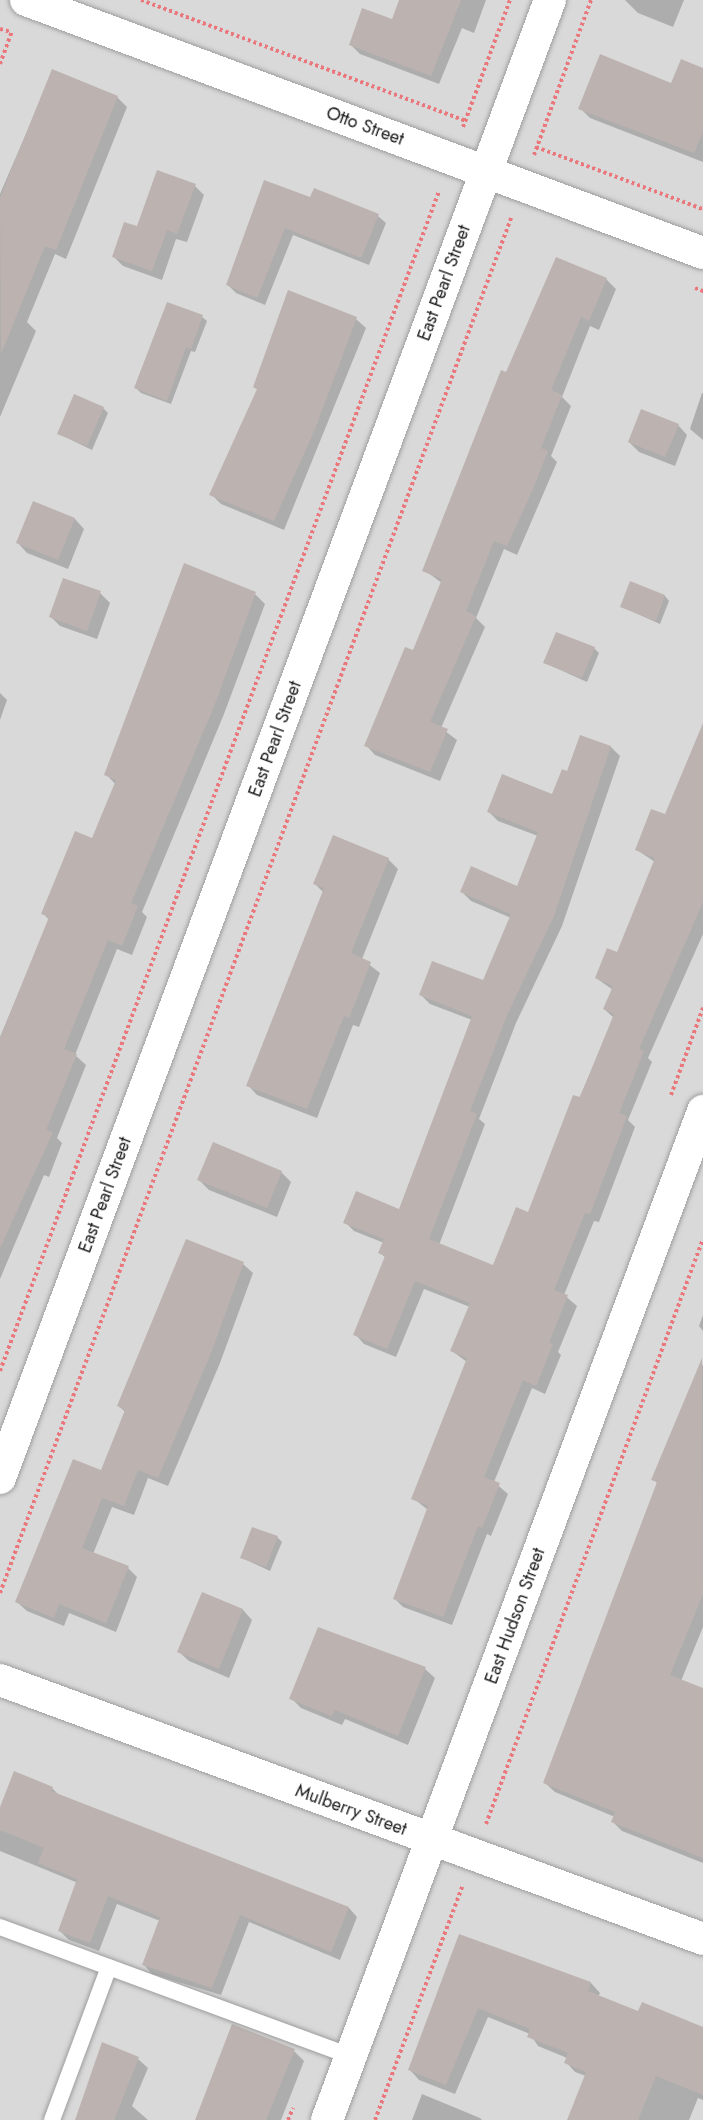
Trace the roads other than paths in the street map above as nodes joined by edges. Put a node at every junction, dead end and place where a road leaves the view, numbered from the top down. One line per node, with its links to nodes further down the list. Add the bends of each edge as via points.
1 (26, 0): 3 (street, Otto Street)
2 (550, 0): 3 (street, East Pearl Street)
3 (486, 172): 4 (street, Otto Street); 6 (street, East Pearl Street)
4 (703, 253)
5 (703, 1111): 8 (street, East Hudson Street)
6 (0, 1478)
7 (0, 1680): 8 (street, Mulberry Street)
8 (431, 1839): 10 (street, Mulberry Street); 12 (street, East Hudson Street)
9 (0, 1927): 11 (lane)
10 (703, 1939)
11 (109, 1967): 12 (lane); 13 (lane)
12 (351, 2056): 14 (street, East Hudson Street)
13 (51, 2120)
14 (327, 2120)

